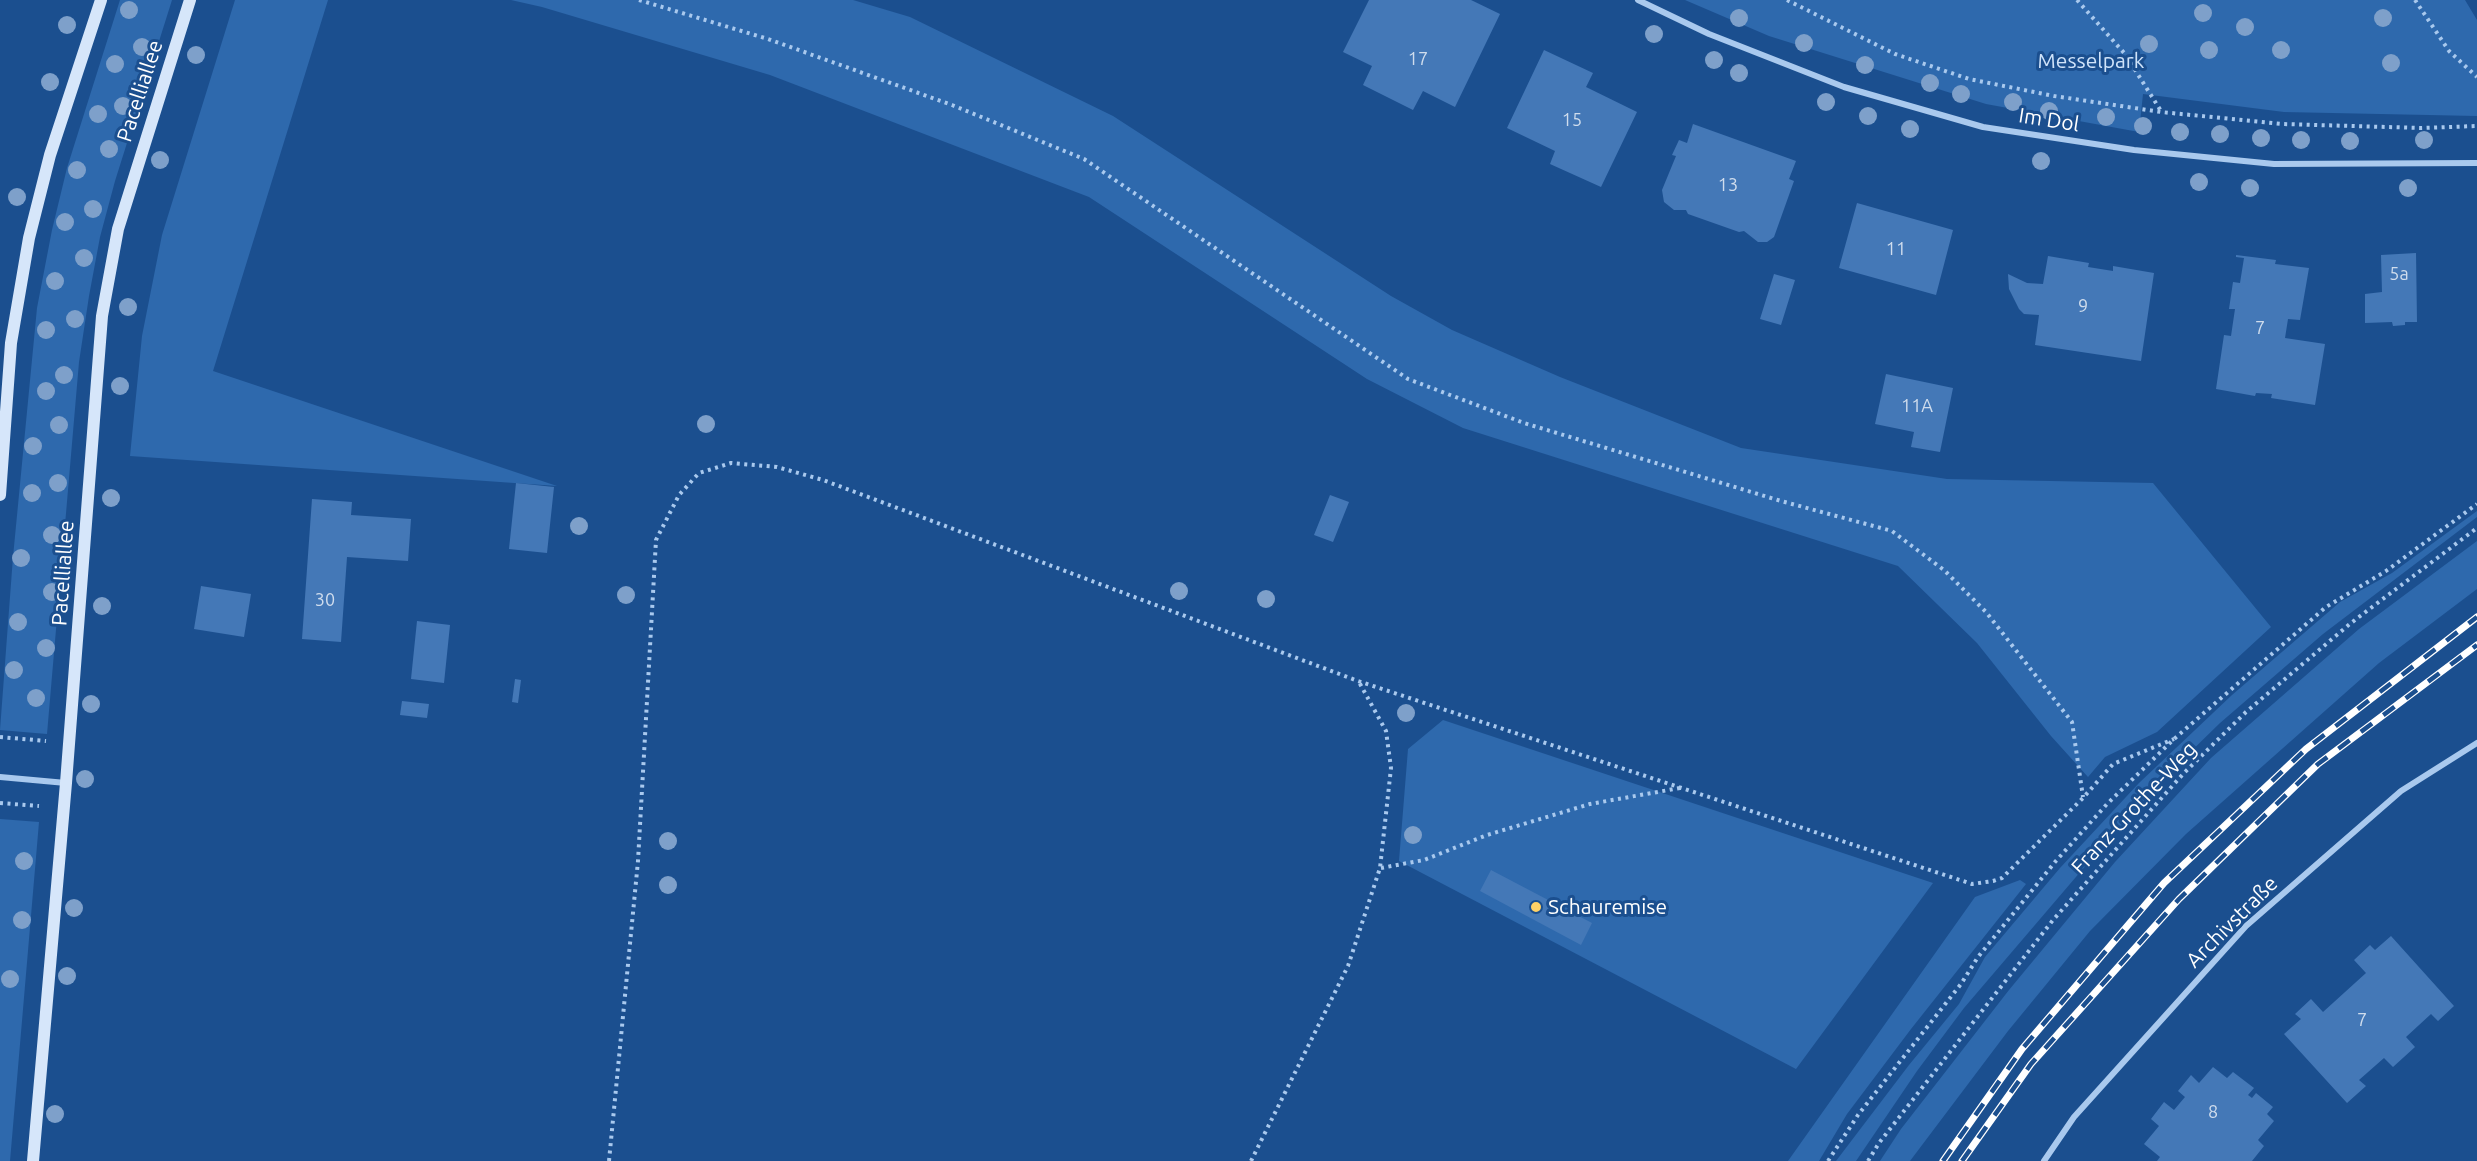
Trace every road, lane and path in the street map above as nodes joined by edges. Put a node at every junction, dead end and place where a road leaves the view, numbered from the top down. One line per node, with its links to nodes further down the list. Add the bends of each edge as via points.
1 (101, 0): 12 (street, via 50,155 28,238 11,344)
2 (190, 0): 21 (street, Pacelliallee, via 118,229 102,316)
3 (639, 0): 23 (path, via 768,39 952,105 1084,159 1408,379 1524,423 1892,531 1944,570 1986,612 2072,722)
4 (1638, 0): 11 (street, Im Dol, via 1709,34 1844,87 1983,127 2134,150 2274,164)
5 (1787, 0): 9 (path, via 1895,54 1969,79)
6 (2078, 0): 9 (path, via 2125,54)
7 (2415, 0): 8 (path, via 2449,51)
8 (2477, 77)
9 (2161, 112): 10 (path, via 2282,124)
10 (2477, 126)
11 (2477, 164)
12 (0, 495)
13 (2477, 504): 17 (path, via 2386,571 2326,608)
14 (2477, 528): 31 (path, Franz-Grothe-Weg, via 2352,623 2246,712 2183,774 2053,920)
15 (1358, 681): 22 (path); 26 (path, via 1386,731 1392,768); 28 (path, via 823,480 777,467 731,463 699,473 678,495 656,540 638,861)
16 (0, 738): 18 (path)
17 (2174, 739): 23 (path, via 2113,764); 30 (path, via 2108,804 2006,922 1858,1115)
18 (46, 741)
19 (2477, 742): 32 (street, Archivstraße, via 2401,791 2246,926 2074,1117)
20 (0, 777): 21 (street)
21 (66, 783): 27 (street, Pacelliallee)
22 (1680, 788): 23 (path, via 1972,884 2002,878); 26 (path, via 1590,804 1425,860)
23 (2083, 798)
24 (0, 803): 25 (path)
25 (39, 806)
26 (1380, 868): 29 (path, via 1348,966)
27 (33, 1161)
28 (609, 1161)
29 (1251, 1161)
30 (1828, 1161)
31 (1868, 1161)
32 (2044, 1161)

